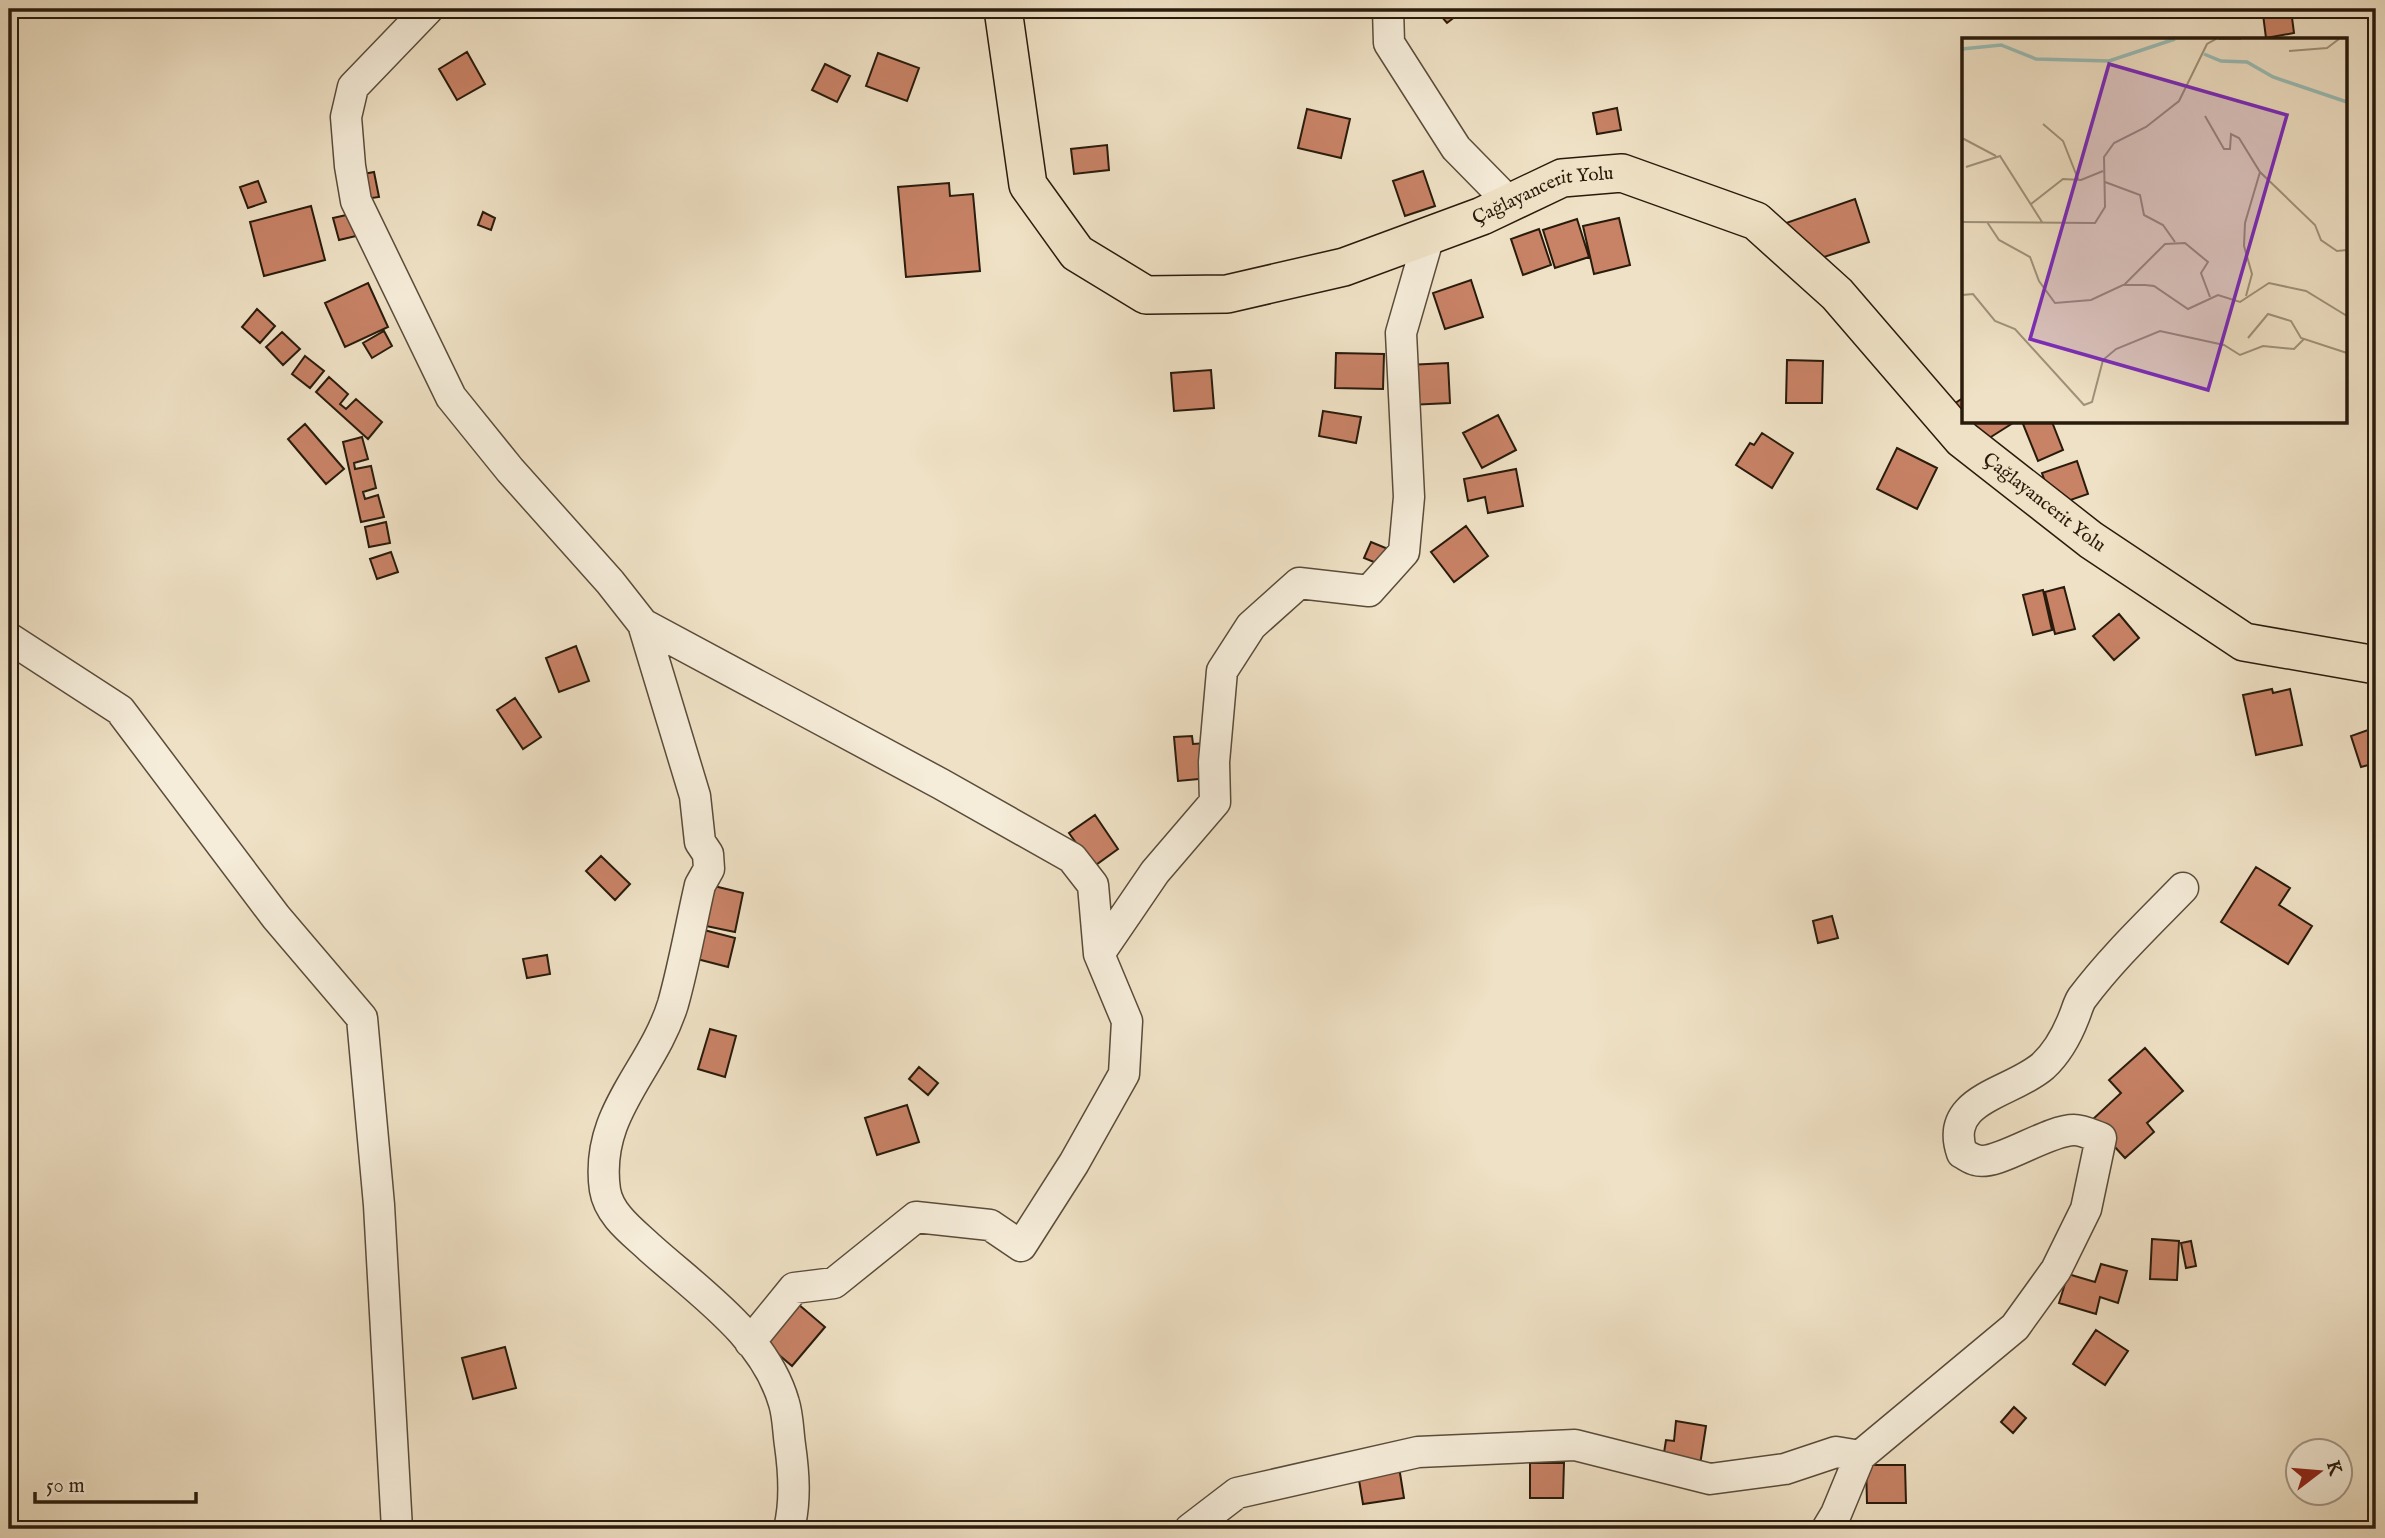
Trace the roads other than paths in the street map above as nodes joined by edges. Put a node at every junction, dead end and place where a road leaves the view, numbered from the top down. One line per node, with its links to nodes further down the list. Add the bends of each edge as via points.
1 (428, 9): 6 (street, via 353,87 346,117 356,201 451,397)
2 (1003, 9): 5 (main road, Çağlayancerit Yolu, via 1028,185 1077,253 1146,295 1227,294 1344,267)
3 (1391, 10): 4 (street, via 1389,43 1456,149)
4 (1510, 202): 5 (main road, Çağlayancerit Yolu); 8 (main road, Çağlayancerit Yolu, via 1562,178 1622,173 1756,221 1837,294 1962,439 2091,540 2244,642)
5 (1429, 236): 10 (street, via 1401,333 1409,496 1404,552 1369,591 1299,583 1251,626 1222,671 1215,802 1155,872)
6 (643, 624): 10 (street, via 1072,858 1093,885); 11 (street, via 695,796 700,842 708,854 709,869 700,885 673,1004 612,1121 605,1147 605,1192 619,1220)
7 (9, 638): 13 (street, via 120,710 276,917 362,1018 379,1205)
8 (2376, 665)
9 (2183, 887): 12 (street, via 2079,1001 2063,1041 2046,1063 2017,1084 1971,1106 1958,1128 1962,1153 1978,1161 2075,1129 2101,1138 2086,1209 2056,1270 2015,1327)
10 (1099, 954): 11 (street, via 1127,1021 1124,1074 1021,1246 989,1225 916,1217 834,1283 794,1288)
11 (750, 1342): 14 (street, via 766,1361 784,1403 794,1509)
12 (1860, 1455): 15 (street, via 1836,1452 1785,1469 1710,1479 1575,1445 1418,1452 1237,1493); 16 (street)
13 (397, 1529)
14 (789, 1529)
15 (1190, 1529)
16 (1827, 1529)

